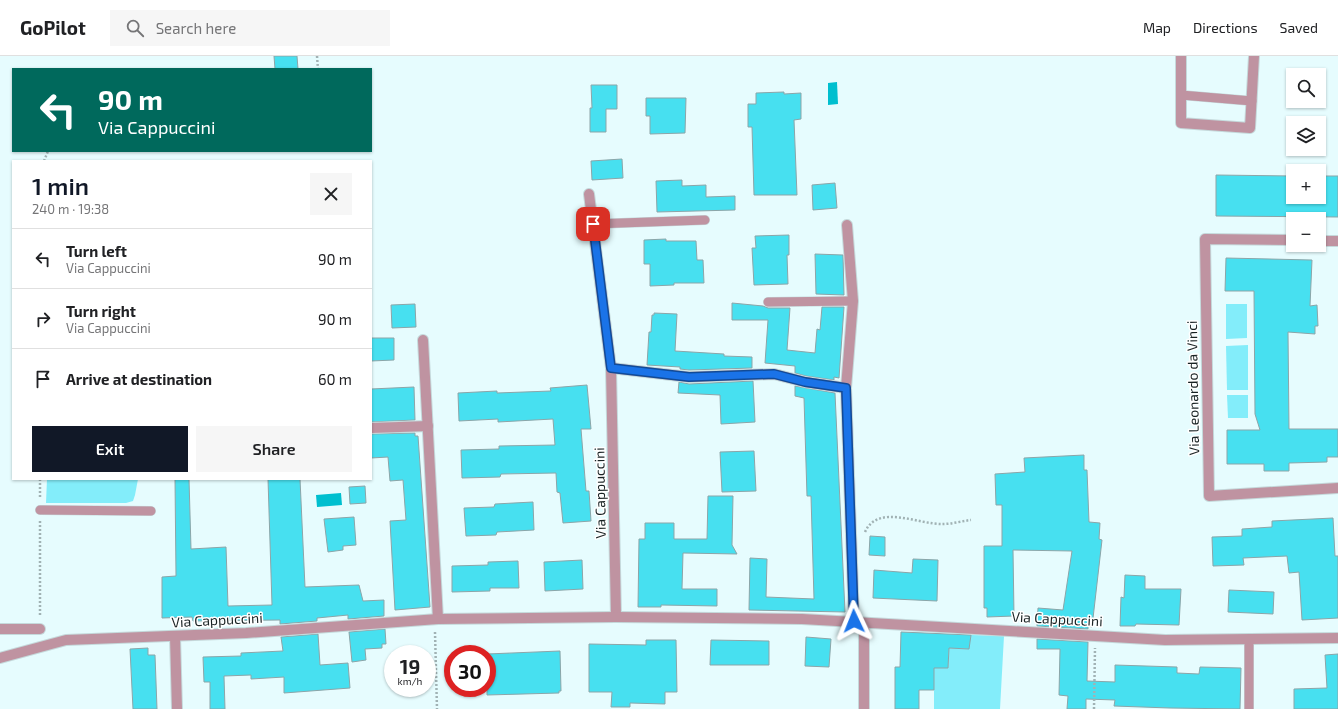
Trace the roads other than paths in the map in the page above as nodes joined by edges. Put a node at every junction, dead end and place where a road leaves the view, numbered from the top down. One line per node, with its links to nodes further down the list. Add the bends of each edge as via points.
1 (1181, 56): 3 (street)
2 (1254, 56): 4 (street)
3 (1181, 95): 4 (lane); 4 (street, via 1181,123 1235,127 1250,128)
4 (1252, 100)
5 (589, 194): 7 (street, Via Cappuccini)
6 (705, 220): 7 (lane)
7 (593, 224): 15 (street, Via Cappuccini)
8 (847, 225): 12 (street)
9 (1286, 240): 19 (street, Via Leonardo da Vinci, via 1205,239 1209,496)
10 (1326, 241): 11 (street)
11 (1338, 241)
12 (852, 301): 13 (lane); 16 (street)
13 (768, 302)
14 (423, 340): 17 (street)
15 (611, 368): 16 (street, via 689,377 774,374); 22 (street, Via Cappuccini)
16 (846, 388): 24 (street)
17 (428, 426): 18 (street); 23 (street)
18 (372, 428)
19 (1338, 488)
20 (40, 510): 21 (lane)
21 (151, 511)
22 (616, 617): 23 (street, Via Cappuccini); 24 (street, Via Cappuccini)
23 (436, 619): 27 (street, Via Cappuccini)
24 (859, 622): 29 (street, Via Cappuccini, via 1165,640); 32 (street)
25 (0, 629): 26 (street)
26 (40, 629)
27 (175, 636): 30 (street, Via Cappuccini, via 66,640); 31 (street)
28 (1338, 638): 29 (street, Via Cappuccini)
29 (1249, 639): 33 (lane)
30 (0, 658)
31 (177, 709)
32 (864, 709)
33 (1249, 709)

